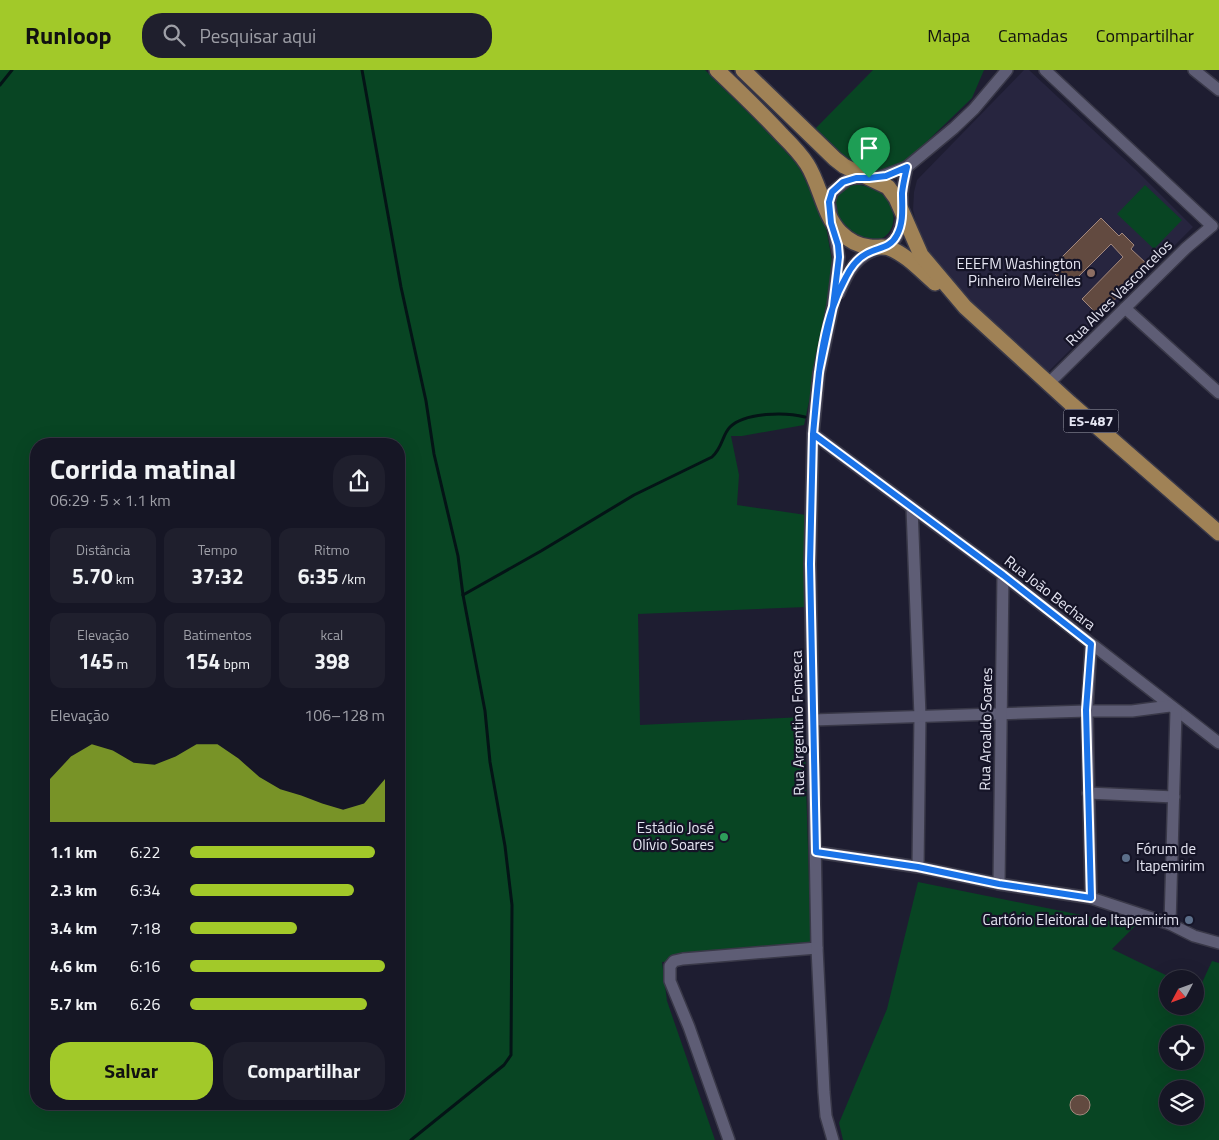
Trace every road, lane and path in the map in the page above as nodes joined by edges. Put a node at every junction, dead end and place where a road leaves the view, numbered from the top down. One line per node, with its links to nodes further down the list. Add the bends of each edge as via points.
1 (717, 70): 10 (main road, via 806,162 820,189)
2 (743, 70): 8 (main road, ES-487, via 835,159)
3 (1007, 70): 7 (street, via 974,109)
4 (1045, 70): 11 (street)
5 (1194, 70): 6 (street)
6 (1219, 90)
7 (907, 167): 8 (street, via 886,176); 9 (street)
8 (869, 178): 9 (main road, ES-487, via 893,192); 10 (street, via 848,179 832,192 829,202)
9 (902, 213): 12 (street, via 899,232); 14 (main road, ES-487, via 921,255)
10 (831, 223): 12 (main road, ES-487, via 854,242 869,247); 13 (street, via 839,257)
11 (1216, 226): 15 (street, Rua Alves Vasconcelos, via 1186,248)
12 (886, 247): 13 (street, via 866,254 858,261 846,277); 14 (main road, ES-487, via 906,258)
13 (833, 306): 18 (street, Rua Argentino Fonseca, via 819,372)
14 (965, 307): 16 (main road, ES-487)
15 (1125, 308): 16 (street, Rua Alves Vasconcelos); 17 (street)
16 (1050, 383): 20 (main road, ES-487)
17 (1219, 393)
18 (813, 434): 19 (street, Rua João Bechara); 27 (street, Rua Argentino Fonseca, via 810,564)
19 (912, 508): 21 (street, Rua João Bechara); 26 (street)
20 (1219, 534)
21 (1003, 575): 22 (street, Rua João Bechara); 25 (street, Rua Aroaldo Soares)
22 (1091, 644): 23 (street, Rua João Bechara); 24 (street)
23 (1173, 708): 24 (street); 28 (street, Rua João Bechara); 30 (street)
24 (1086, 710): 25 (street); 29 (street)
25 (1002, 714): 26 (street); 33 (street, Rua Aroaldo Soares)
26 (920, 716): 27 (street); 32 (street)
27 (813, 720): 31 (street, Rua Argentino Fonseca)
28 (1219, 743)
29 (1088, 793): 30 (street); 34 (street)
30 (1174, 797): 35 (street)
31 (816, 852): 32 (street); 37 (street, Rua Argentino Fonseca)
32 (918, 867): 33 (street)
33 (999, 884): 34 (street)
34 (1091, 898): 35 (street)
35 (1170, 924): 36 (street, via 1194,936)
36 (1219, 943)
37 (817, 948): 38 (street, via 682,959 670,966 670,981); 39 (street, Rua Argentino Fonseca, via 824,1092)
38 (730, 1140)
39 (833, 1140)

